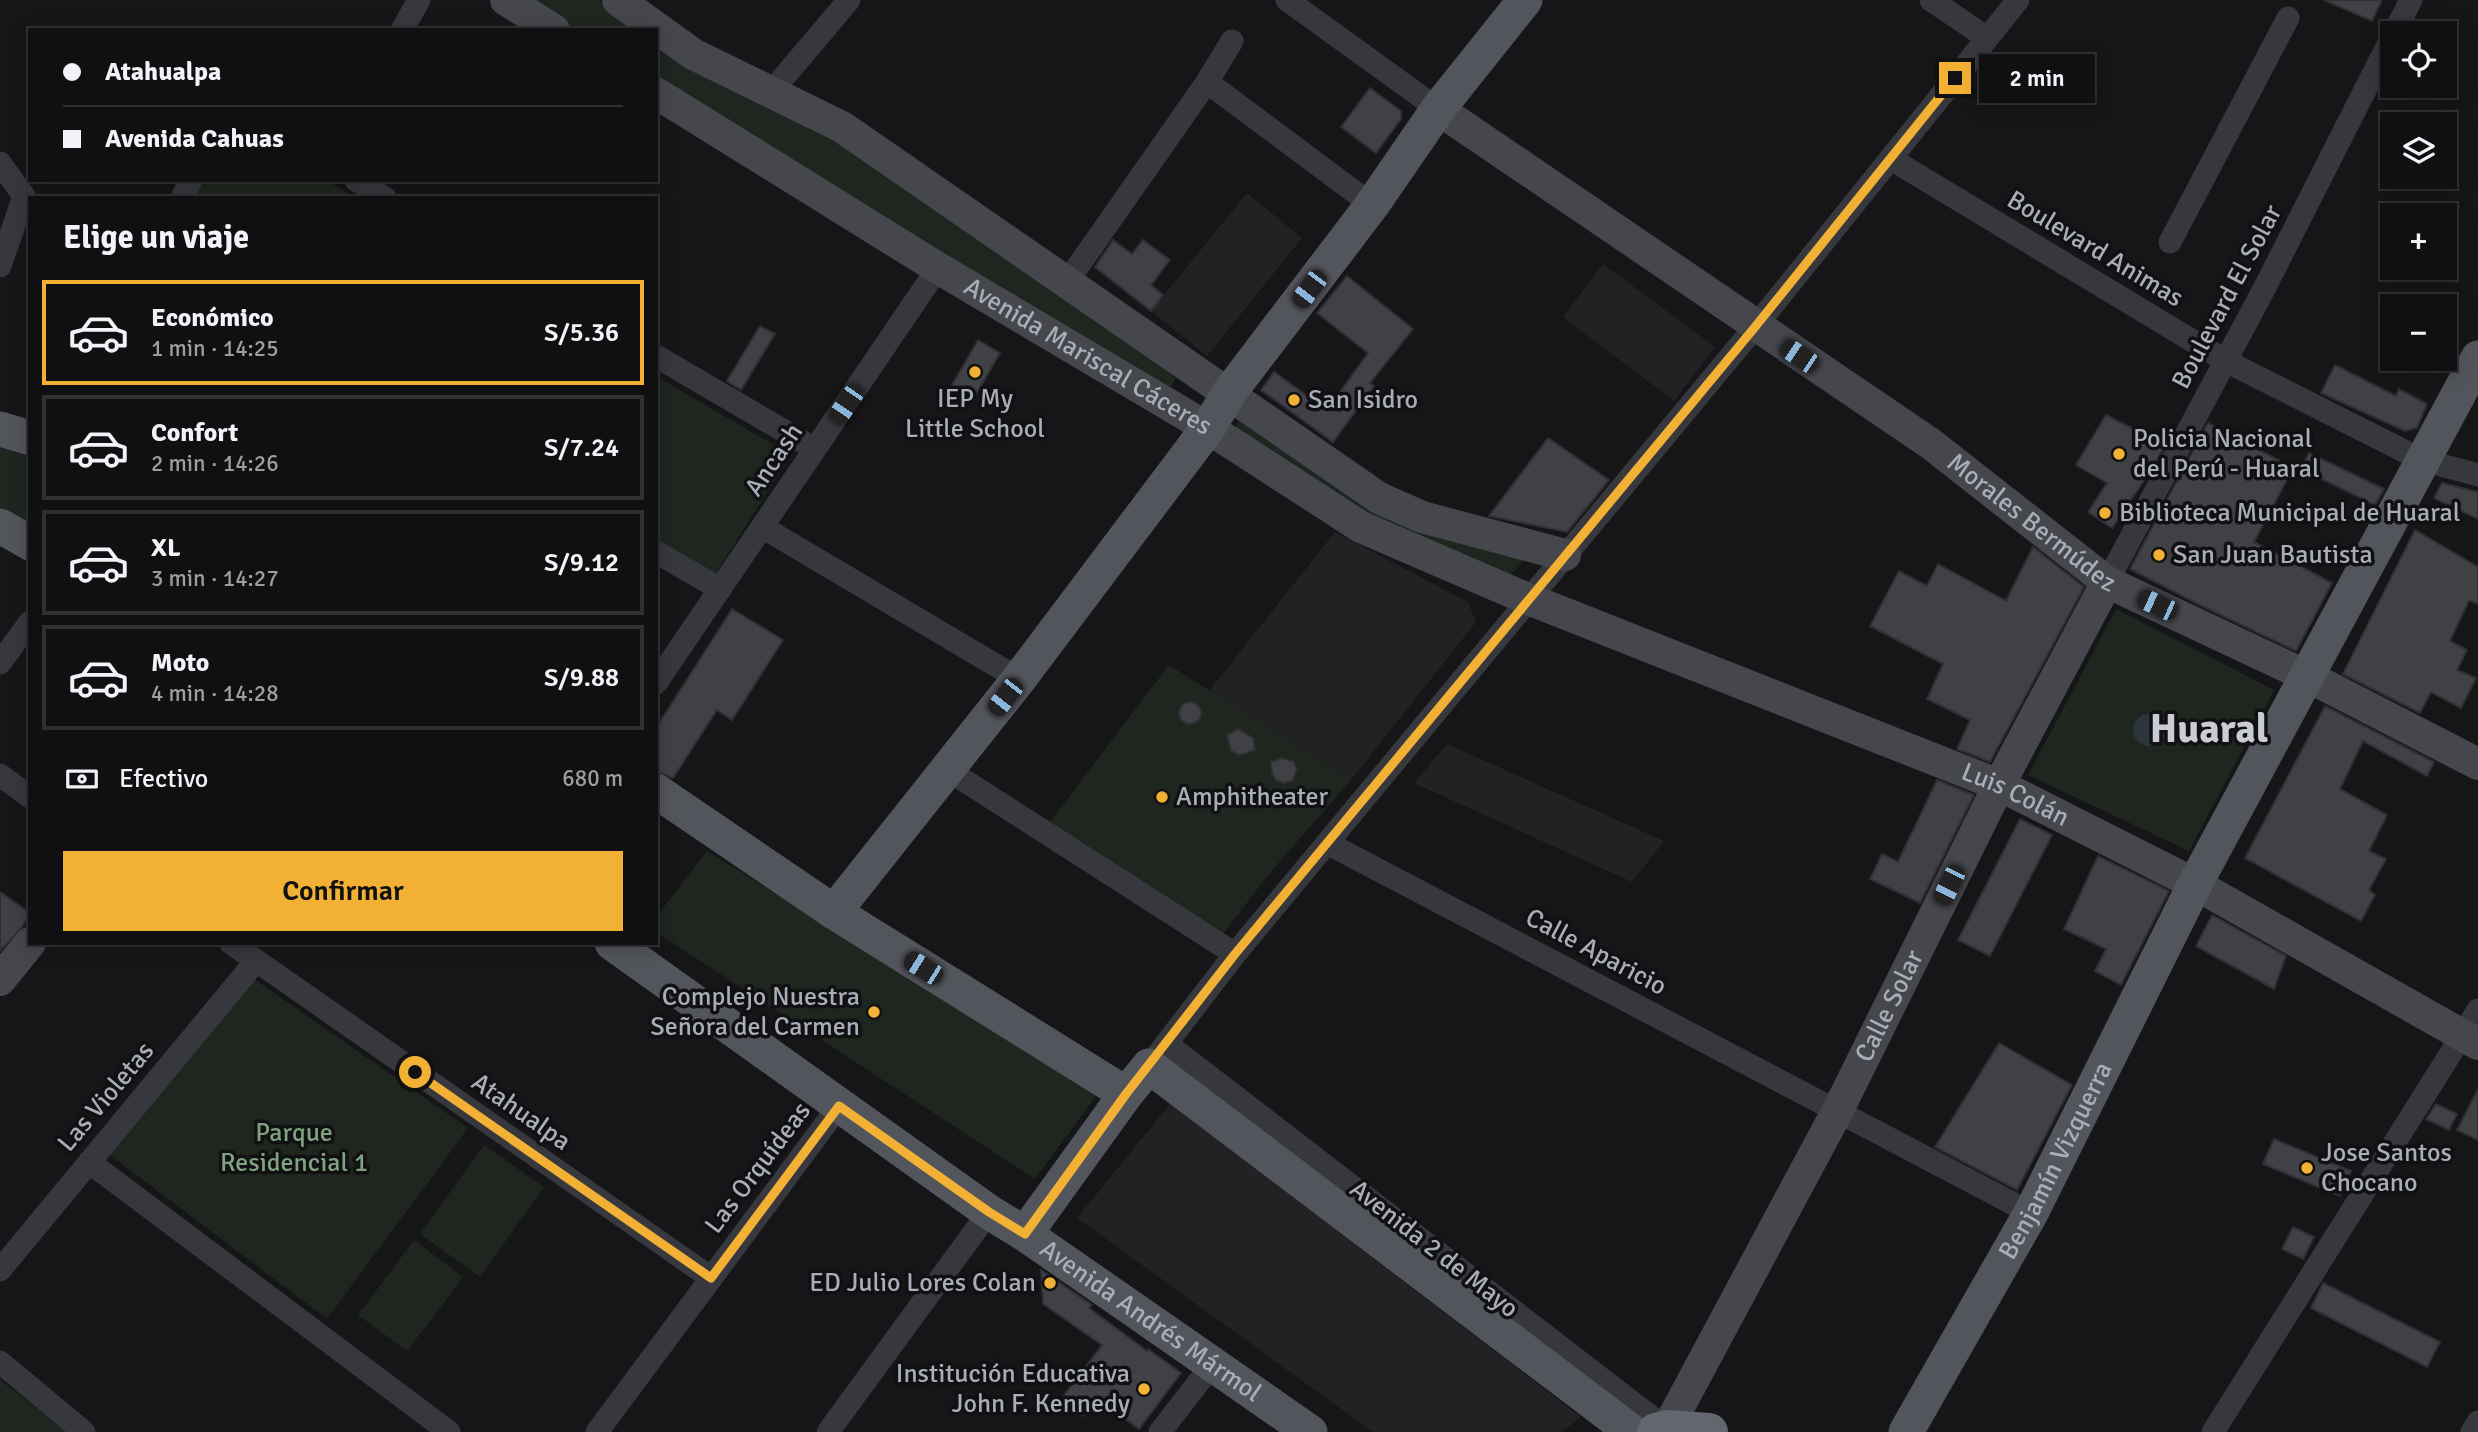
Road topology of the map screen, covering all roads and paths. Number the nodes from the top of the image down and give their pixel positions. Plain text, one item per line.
1 (419, 0) edge
2 (506, 0) edge
3 (618, 0) edge
4 (849, 0) edge
5 (1287, 0) edge
6 (1525, 0) edge
7 (1931, 0) edge
8 (2018, 0) edge
9 (2411, 0) edge
10 (2288, 18) dead end
11 (2400, 21) edge
12 (403, 28) edge
13 (551, 28) edge
14 (657, 28) edge
15 (658, 29) edge
16 (1987, 38) junction
17 (1232, 41) dead end
18 (2380, 60) edge
19 (1207, 82) junction
20 (772, 91) junction
21 (658, 94) edge
22 (1438, 109) junction
23 (1891, 159) junction
24 (0, 163) edge
25 (359, 182) edge
26 (30, 196) edge
27 (383, 196) edge
28 (28, 204) edge
29 (1372, 205) junction
30 (2170, 242) dead end
31 (0, 266) edge
32 (938, 268) junction
33 (1067, 282) junction
34 (1755, 327) junction
35 (658, 357) edge
36 (2478, 358) edge
37 (2226, 361) junction
38 (1229, 393) junction
39 (1208, 428) junction
40 (0, 429) edge
41 (28, 437) edge
42 (815, 449) junction
43 (2422, 460) junction
44 (2478, 475) edge
45 (0, 526) edge
46 (762, 527) junction
47 (28, 542) edge
48 (658, 553) edge
49 (1565, 555) junction
50 (2107, 582) junction
51 (720, 589) junction
52 (1528, 599) junction
53 (28, 625) edge
54 (0, 663) edge
55 (2307, 676) junction
56 (1019, 679) junction
57 (658, 680) edge
58 (2478, 764) edge
59 (948, 770) junction
60 (0, 775) edge
61 (1999, 785) junction
62 (658, 792) edge
63 (28, 796) edge
64 (1327, 843) junction
65 (2195, 884) junction
66 (834, 912) junction
67 (28, 945) edge
68 (234, 945) edge
69 (615, 945) edge
70 (1235, 954) junction
71 (256, 961) junction
72 (0, 980) edge
73 (2473, 1030) edge
74 (1158, 1055) junction
75 (1126, 1094) junction
76 (839, 1106) junction
77 (1838, 1110) junction
78 (89, 1162) junction
79 (989, 1212) junction
80 (2031, 1213) junction
81 (1025, 1234) junction
82 (0, 1269) edge
83 (711, 1278) junction
84 (0, 1362) edge
85 (1212, 1365) junction
86 (2478, 1422) edge
87 (1656, 1431) edge
88 (83, 1432) edge
89 (449, 1432) edge
90 (597, 1432) edge
91 (828, 1432) edge
92 (1160, 1432) edge
93 (1310, 1432) edge
94 (1709, 1432) edge
95 (1906, 1432) edge
96 (2213, 1432) edge
97 (2472, 1432) edge

1 - 12 street
2 - 13 street
3 - 14 street
4 - 20 street
5 - 22 street
6 - 22 main road
7 - 16 street
8 - 16 street
9 - 11 street, Boulevard El Solar
10 - 30 street
15 - 20 street
16 - 23 street
17 - 19 street
18 - 37 street, Boulevard El Solar
19 - 29 street
19 - 33 street
20 - 33 street
21 - 32 street, Avenida Mariscal Cáceres
22 - 29 main road
22 - 34 street, Morales Bermúdez
23 - 34 street
23 - 37 street, Boulevard Animas
24 - 26 street
25 - 27 street
28 - 31 street
29 - 38 main road
32 - 39 street, Avenida Mariscal Cáceres
32 - 42 street, Ancash
33 - 38 street
34 - 49 street
34 - 50 street, Morales Bermúdez
35 - 42 street
36 - 43 main road, Benjamín Vizquerra
37 - 43 street, Boulevard Animas
37 - 50 street, Boulevard El Solar
38 - 39 main road
38 - 49 street
39 - 52 street, Avenida Mariscal Cáceres
39 - 56 main road
40 - 41 main road
42 - 46 street, Ancash
43 - 44 street, Boulevard Animas
43 - 55 main road, Benjamín Vizquerra
45 - 47 main road
46 - 51 street, Ancash
46 - 56 street
48 - 51 street
49 - 52 street
50 - 55 street, Morales Bermúdez
50 - 61 street, Calle Solar
51 - 57 street, Ancash
52 - 61 street, Luis Colán
52 - 64 street
53 - 54 street
55 - 58 street, Morales Bermúdez
55 - 65 main road, Benjamín Vizquerra
56 - 59 main road
59 - 66 main road
59 - 70 street
60 - 63 street
61 - 65 street, Luis Colán
61 - 77 street, Calle Solar
62 - 66 main road
64 - 70 street
64 - 77 street, Calle Aparicio
65 - 73 street, Luis Colán
65 - 80 main road, Benjamín Vizquerra
66 - 75 main road
67 - 72 street
68 - 71 street, Atahualpa
69 - 76 main road, Avenida Andrés Mármol
70 - 74 street
71 - 78 street, Las Violetas
71 - 83 street, Atahualpa
73 - 96 street
74 - 75 main road
74 - 87 main road, Avenida 2 de Mayo
75 - 81 main road
76 - 79 main road, Avenida Andrés Mármol
76 - 83 street, Las Orquídeas
77 - 80 street, Calle Aparicio
77 - 87 street, Calle Solar
78 - 82 street, Las Violetas
78 - 89 street
79 - 81 main road, Avenida Andrés Mármol
79 - 91 street
80 - 95 main road, Benjamín Vizquerra
81 - 85 main road, Avenida Andrés Mármol
83 - 90 street, Las Orquídeas
84 - 88 street
85 - 92 street
85 - 93 main road, Avenida Andrés Mármol
86 - 97 street
87 - 94 highway

